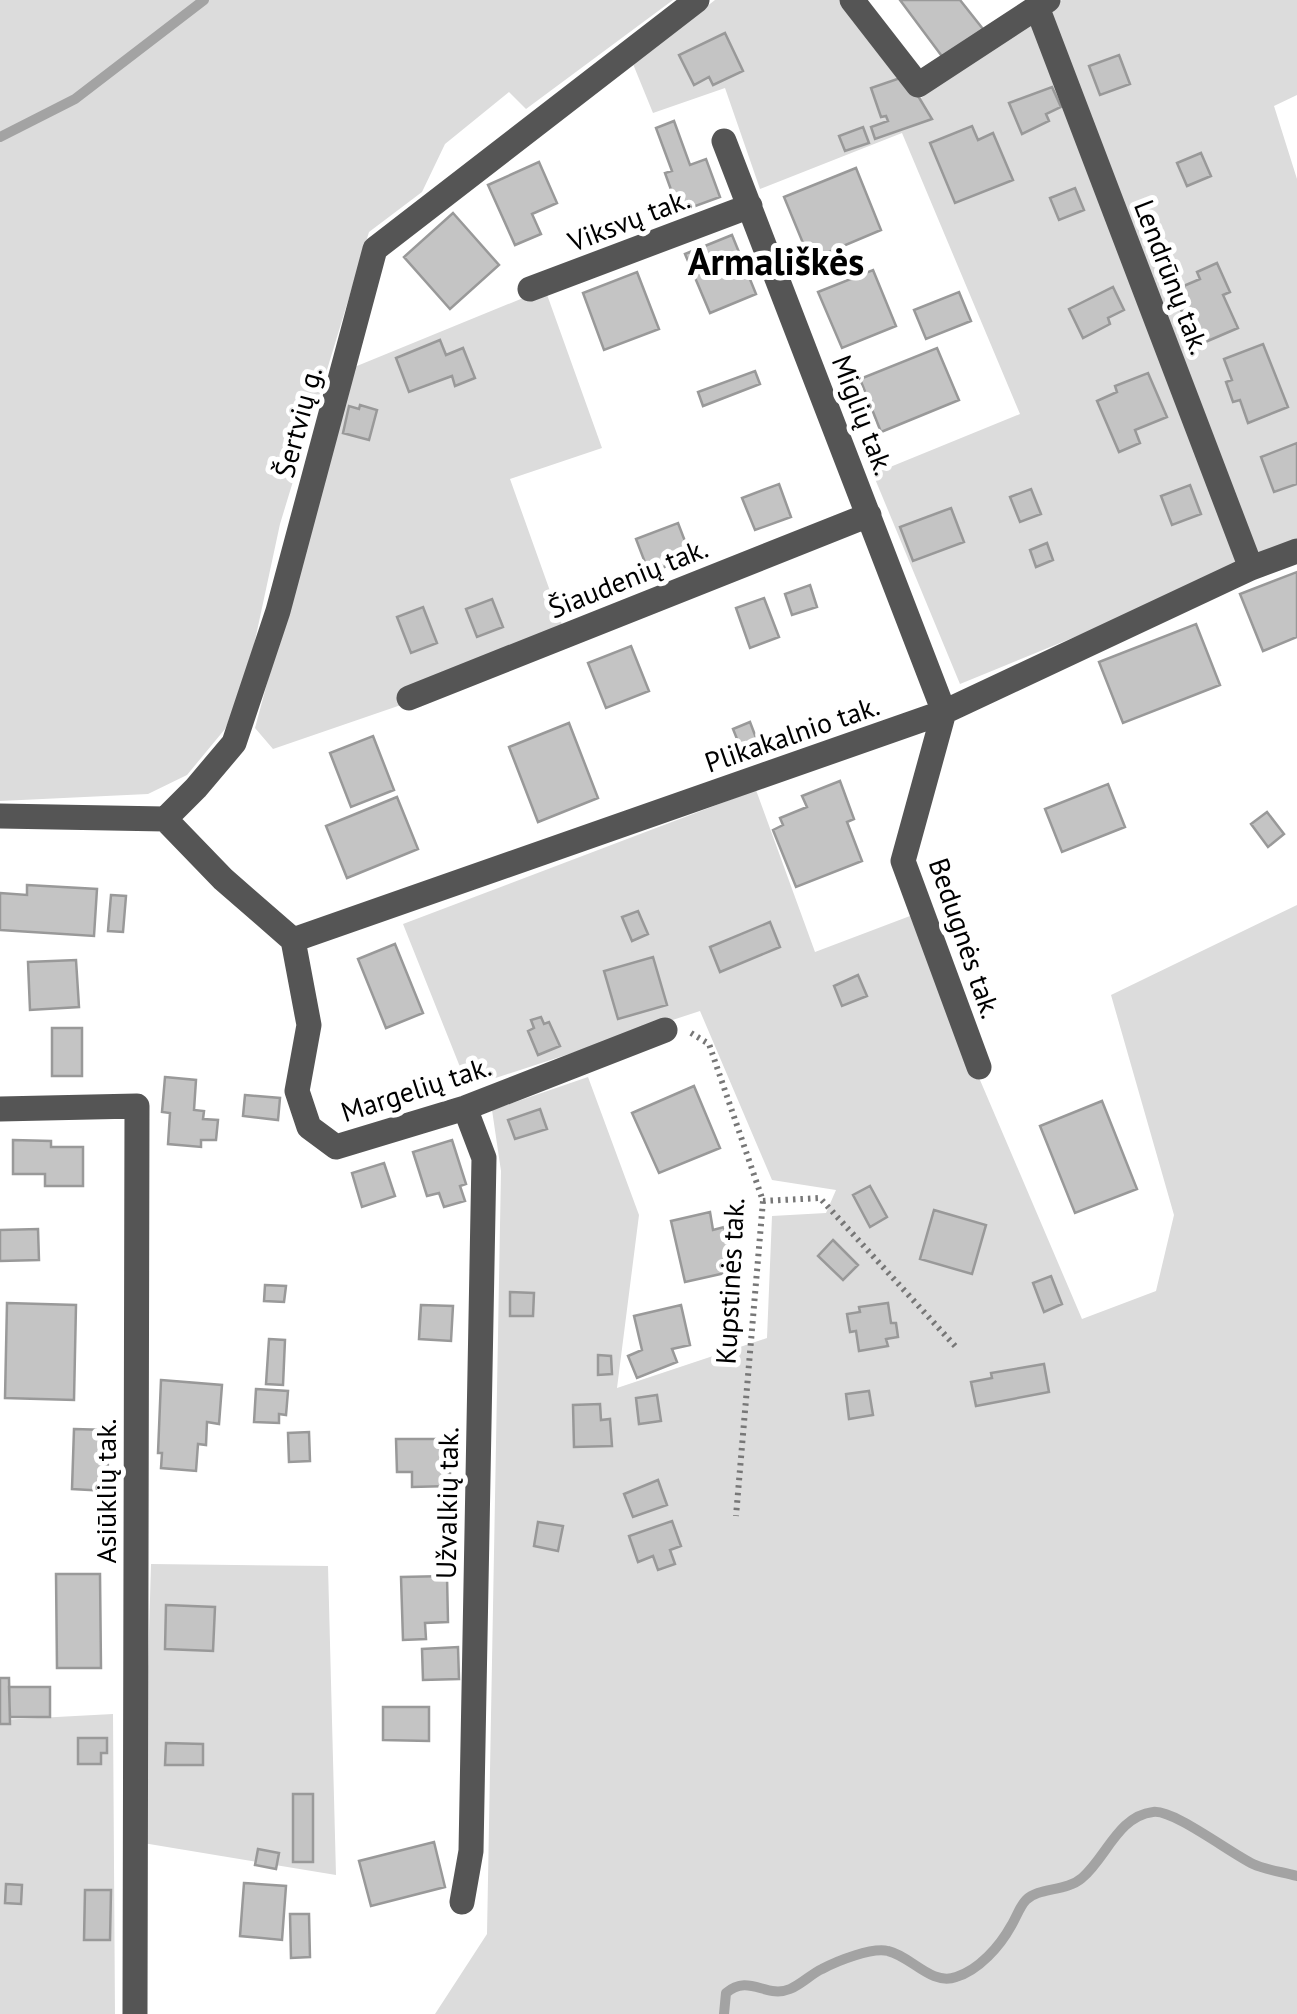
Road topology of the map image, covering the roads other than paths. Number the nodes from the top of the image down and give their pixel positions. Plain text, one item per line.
1 (697, 0) edge
2 (852, 0) edge
3 (1042, 4) edge
4 (724, 141) dead end
5 (750, 206) junction
6 (530, 289) dead end
7 (869, 515) junction
8 (1297, 550) edge
9 (1250, 568) junction
10 (408, 698) dead end
11 (944, 712) junction
12 (0, 816) edge
13 (164, 818) junction
14 (293, 940) junction
15 (665, 1030) road end
16 (979, 1067) dead end
17 (466, 1108) junction
18 (0, 1109) edge
19 (462, 1902) dead end
20 (135, 2014) edge

1 - 13 street, Šertvių g.
2 - 3 street
3 - 9 street, Lendrūnų tak.
4 - 5 street, Miglių tak.
5 - 6 street, Viksvų tak.
5 - 7 street, Miglių tak.
7 - 10 street, Šiaudenių tak.
7 - 11 street, Miglių tak.
8 - 9 street, Plikakalnio tak.
9 - 11 street, Plikakalnio tak.
11 - 14 street, Plikakalnio tak.
11 - 16 street, Bedugnės tak.
12 - 13 street
13 - 14 street
14 - 17 street, Margelių tak.
15 - 17 street, Margelių tak.
17 - 19 street, Užvalkių tak.
18 - 20 street, Asiūklių tak.

